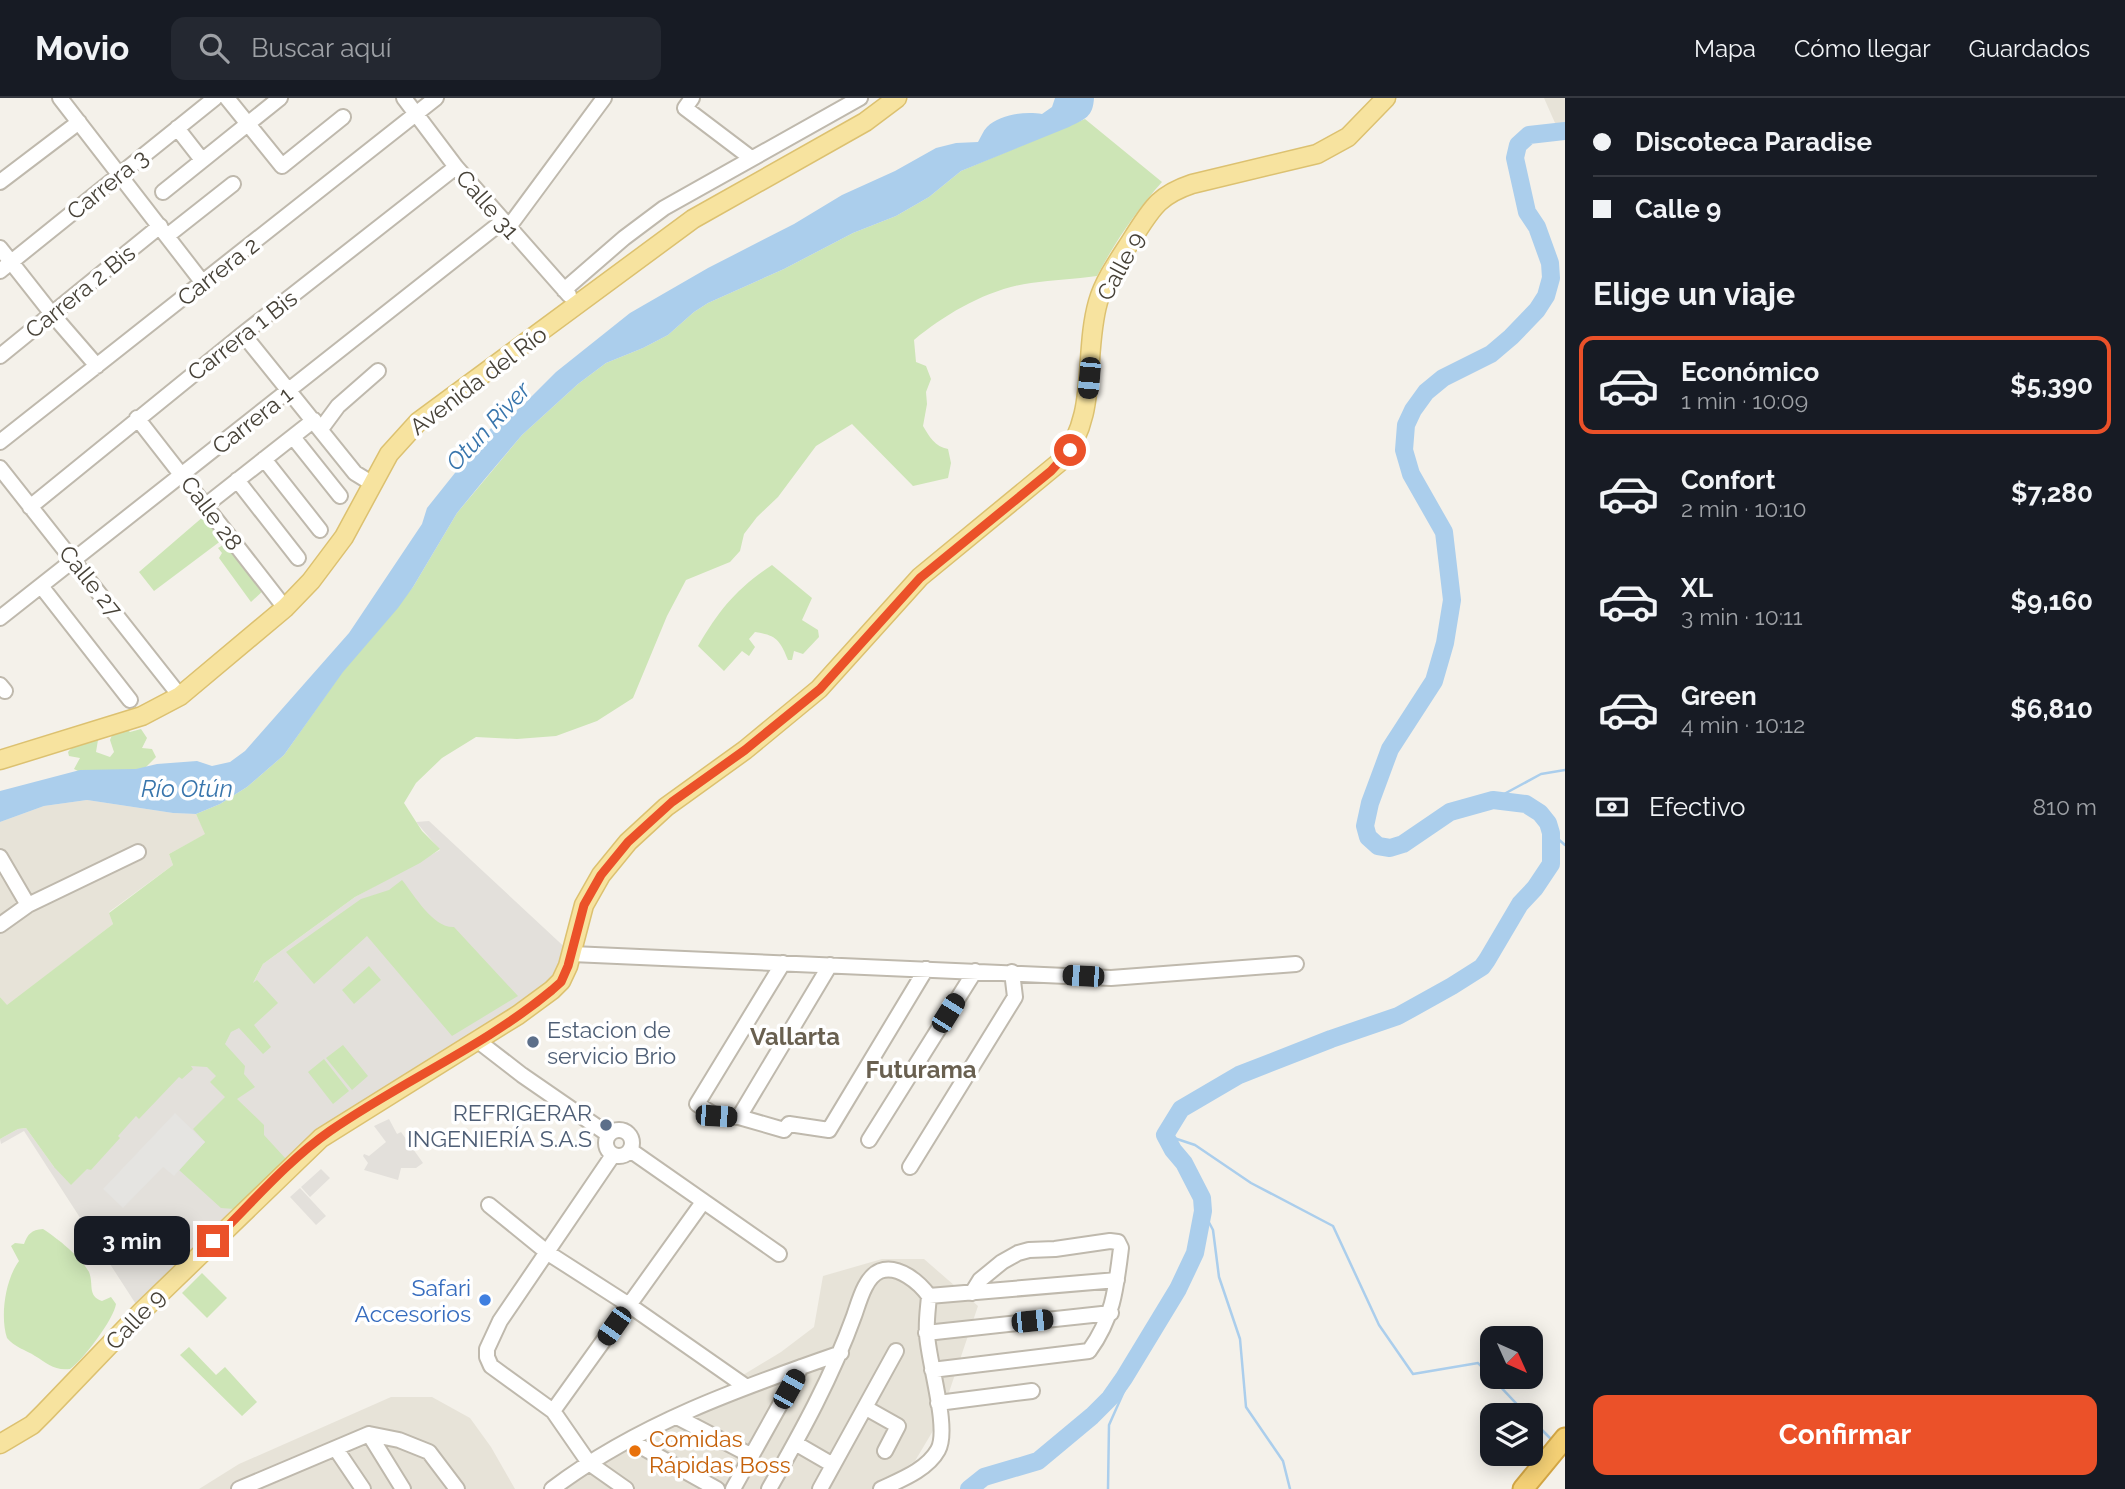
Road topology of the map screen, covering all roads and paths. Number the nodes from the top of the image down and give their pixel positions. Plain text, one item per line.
1 (60, 98) edge
2 (215, 98) edge
3 (227, 98) edge
4 (280, 98) edge
5 (404, 98) edge
6 (436, 98) edge
7 (604, 98) edge
8 (860, 98) edge
9 (897, 98) edge
10 (1386, 98) edge
11 (689, 103) edge
12 (416, 114) junction
13 (343, 117) dead end
14 (79, 122) junction
15 (248, 124) junction
16 (177, 128) junction
17 (751, 158) junction
18 (202, 160) junction
19 (457, 167) junction
20 (119, 174) junction
21 (0, 182) edge
22 (233, 184) dead end
23 (163, 192) dead end
24 (506, 225) junction
25 (163, 231) junction
26 (0, 247) edge
27 (6, 266) edge
28 (203, 283) junction
29 (564, 290) junction
30 (578, 304) junction
31 (52, 314) junction
32 (243, 334) junction
33 (0, 356) edge
34 (97, 366) junction
35 (378, 371) dead end
36 (289, 391) junction
37 (137, 418) junction
38 (317, 425) junction
39 (293, 437) junction
40 (0, 442) edge
41 (264, 459) junction
42 (0, 468) edge
43 (182, 474) junction
44 (237, 480) junction
45 (373, 484) junction
46 (340, 496) dead end
47 (206, 505) junction
48 (30, 507) junction
49 (320, 530) dead end
50 (299, 558) dead end
51 (74, 560) junction
52 (41, 586) junction
53 (285, 608) junction
54 (0, 618) edge
55 (180, 696) junction
56 (130, 701) dead end
57 (0, 760) edge
58 (138, 852) dead end
59 (0, 857) edge
60 (28, 905) junction
61 (0, 925) edge
62 (572, 954) junction
63 (783, 963) junction
64 (1296, 964) dead end
65 (830, 965) junction
66 (926, 969) junction
67 (975, 971) junction
68 (1012, 972) junction
69 (478, 1041) junction
70 (739, 1118) junction
71 (609, 1135) junction
72 (869, 1140) dead end
73 (630, 1150) junction
74 (613, 1155) junction
75 (910, 1167) dead end
76 (704, 1202) junction
77 (489, 1205) dead end
78 (548, 1253) junction
79 (779, 1254) dead end
80 (1117, 1280) junction
81 (972, 1293) junction
82 (929, 1296) junction
83 (629, 1305) junction
84 (1111, 1313) junction
85 (926, 1333) junction
86 (896, 1351) dead end
87 (841, 1353) junction
88 (801, 1367) junction
89 (932, 1370) junction
90 (745, 1386) junction
91 (1032, 1391) dead end
92 (938, 1403) junction
93 (866, 1408) junction
94 (553, 1411) junction
95 (677, 1416) junction
96 (369, 1434) junction
97 (629, 1440) junction
98 (795, 1443) junction
99 (0, 1444) edge
100 (1559, 1445) edge
101 (336, 1449) junction
102 (884, 1451) dead end
103 (752, 1456) junction
104 (589, 1462) junction
105 (834, 1465) junction
106 (908, 1482) edge
107 (243, 1488) edge
108 (359, 1488) edge
109 (403, 1489) edge
110 (457, 1489) edge
111 (552, 1489) edge
112 (626, 1489) edge
113 (716, 1489) edge
114 (733, 1489) edge
115 (769, 1489) edge
116 (820, 1489) edge
117 (881, 1489) edge
118 (1523, 1489) edge

1 - 14 street
2 - 16 street, Carrera 3
3 - 15 street
4 - 15 street
5 - 12 street, Calle 31
6 - 12 street, Carrera 2
7 - 24 street, Carrera 1
8 - 17 street
9 - 30 main road, Avenida del Río
10 - 62 main road, Calle 9
11 - 17 street
12 - 19 street, Calle 31
12 - 28 street, Carrera 2
13 - 15 street
14 - 20 street
14 - 21 street
15 - 18 street
16 - 18 street
16 - 20 street, Carrera 3
17 - 29 street
18 - 23 street
19 - 24 street, Calle 31
19 - 32 street, Carrera 1 Bis
20 - 25 street
20 - 27 street, Carrera 3
22 - 25 street, Carrera 2 Bis
24 - 29 street, Calle 31
24 - 36 street, Carrera 1
25 - 28 street
25 - 31 street, Carrera 2 Bis
26 - 27 street
27 - 31 street
28 - 34 street, Carrera 2
29 - 30 street, Calle 31
30 - 45 main road, Avenida del Río
31 - 33 street, Carrera 2 Bis
31 - 34 street
32 - 36 street
32 - 37 street, Carrera 1 Bis
34 - 40 street, Carrera 2
35 - 38 street
36 - 38 street
36 - 43 street, Carrera 1
37 - 43 street, Calle 28
37 - 48 street, Carrera 1 Bis
38 - 39 street
38 - 45 street
39 - 41 street
39 - 46 street
41 - 44 street
41 - 49 street
42 - 48 street, Calle 27
43 - 47 street, Calle 28
43 - 51 street, Carrera 1
44 - 47 street
44 - 50 street
45 - 53 main road, Avenida del Río
47 - 53 street, Calle 28
48 - 51 street, Calle 27
51 - 52 street, Carrera 1
51 - 55 street, Calle 27
52 - 54 street, Carrera 1
52 - 56 street
53 - 55 main road, Avenida del Río
55 - 57 main road, Avenida del Río
58 - 60 street
59 - 60 street
60 - 61 street
62 - 63 street
62 - 69 main road, Calle 9
63 - 65 street
63 - 70 street
64 - 68 street
65 - 66 street
65 - 70 street
66 - 67 street
66 - 70 street
67 - 68 street
67 - 72 street
68 - 75 street
69 - 71 street
69 - 99 main road, Calle 9
71 - 73 street
71 - 74 street
73 - 74 street
73 - 76 street
74 - 78 street
76 - 79 street
76 - 83 street
77 - 78 street
78 - 83 street
78 - 94 street
80 - 81 street
80 - 81 street
80 - 84 street
81 - 82 street
82 - 85 street
82 - 87 street
83 - 90 street
83 - 94 street
84 - 85 street
84 - 89 street
85 - 89 street
86 - 93 street
87 - 88 street
87 - 98 street
88 - 90 street
88 - 103 street
89 - 92 street
90 - 95 street
91 - 92 street
92 - 106 street
93 - 102 street
93 - 105 street
94 - 104 street
95 - 97 street
95 - 103 street
96 - 101 street
96 - 109 street
96 - 110 street
97 - 104 street
97 - 113 street
98 - 105 street
98 - 115 street
100 - 118 highway
101 - 107 street
101 - 108 street
103 - 114 street
104 - 111 street
104 - 112 street
105 - 116 street
106 - 117 street

